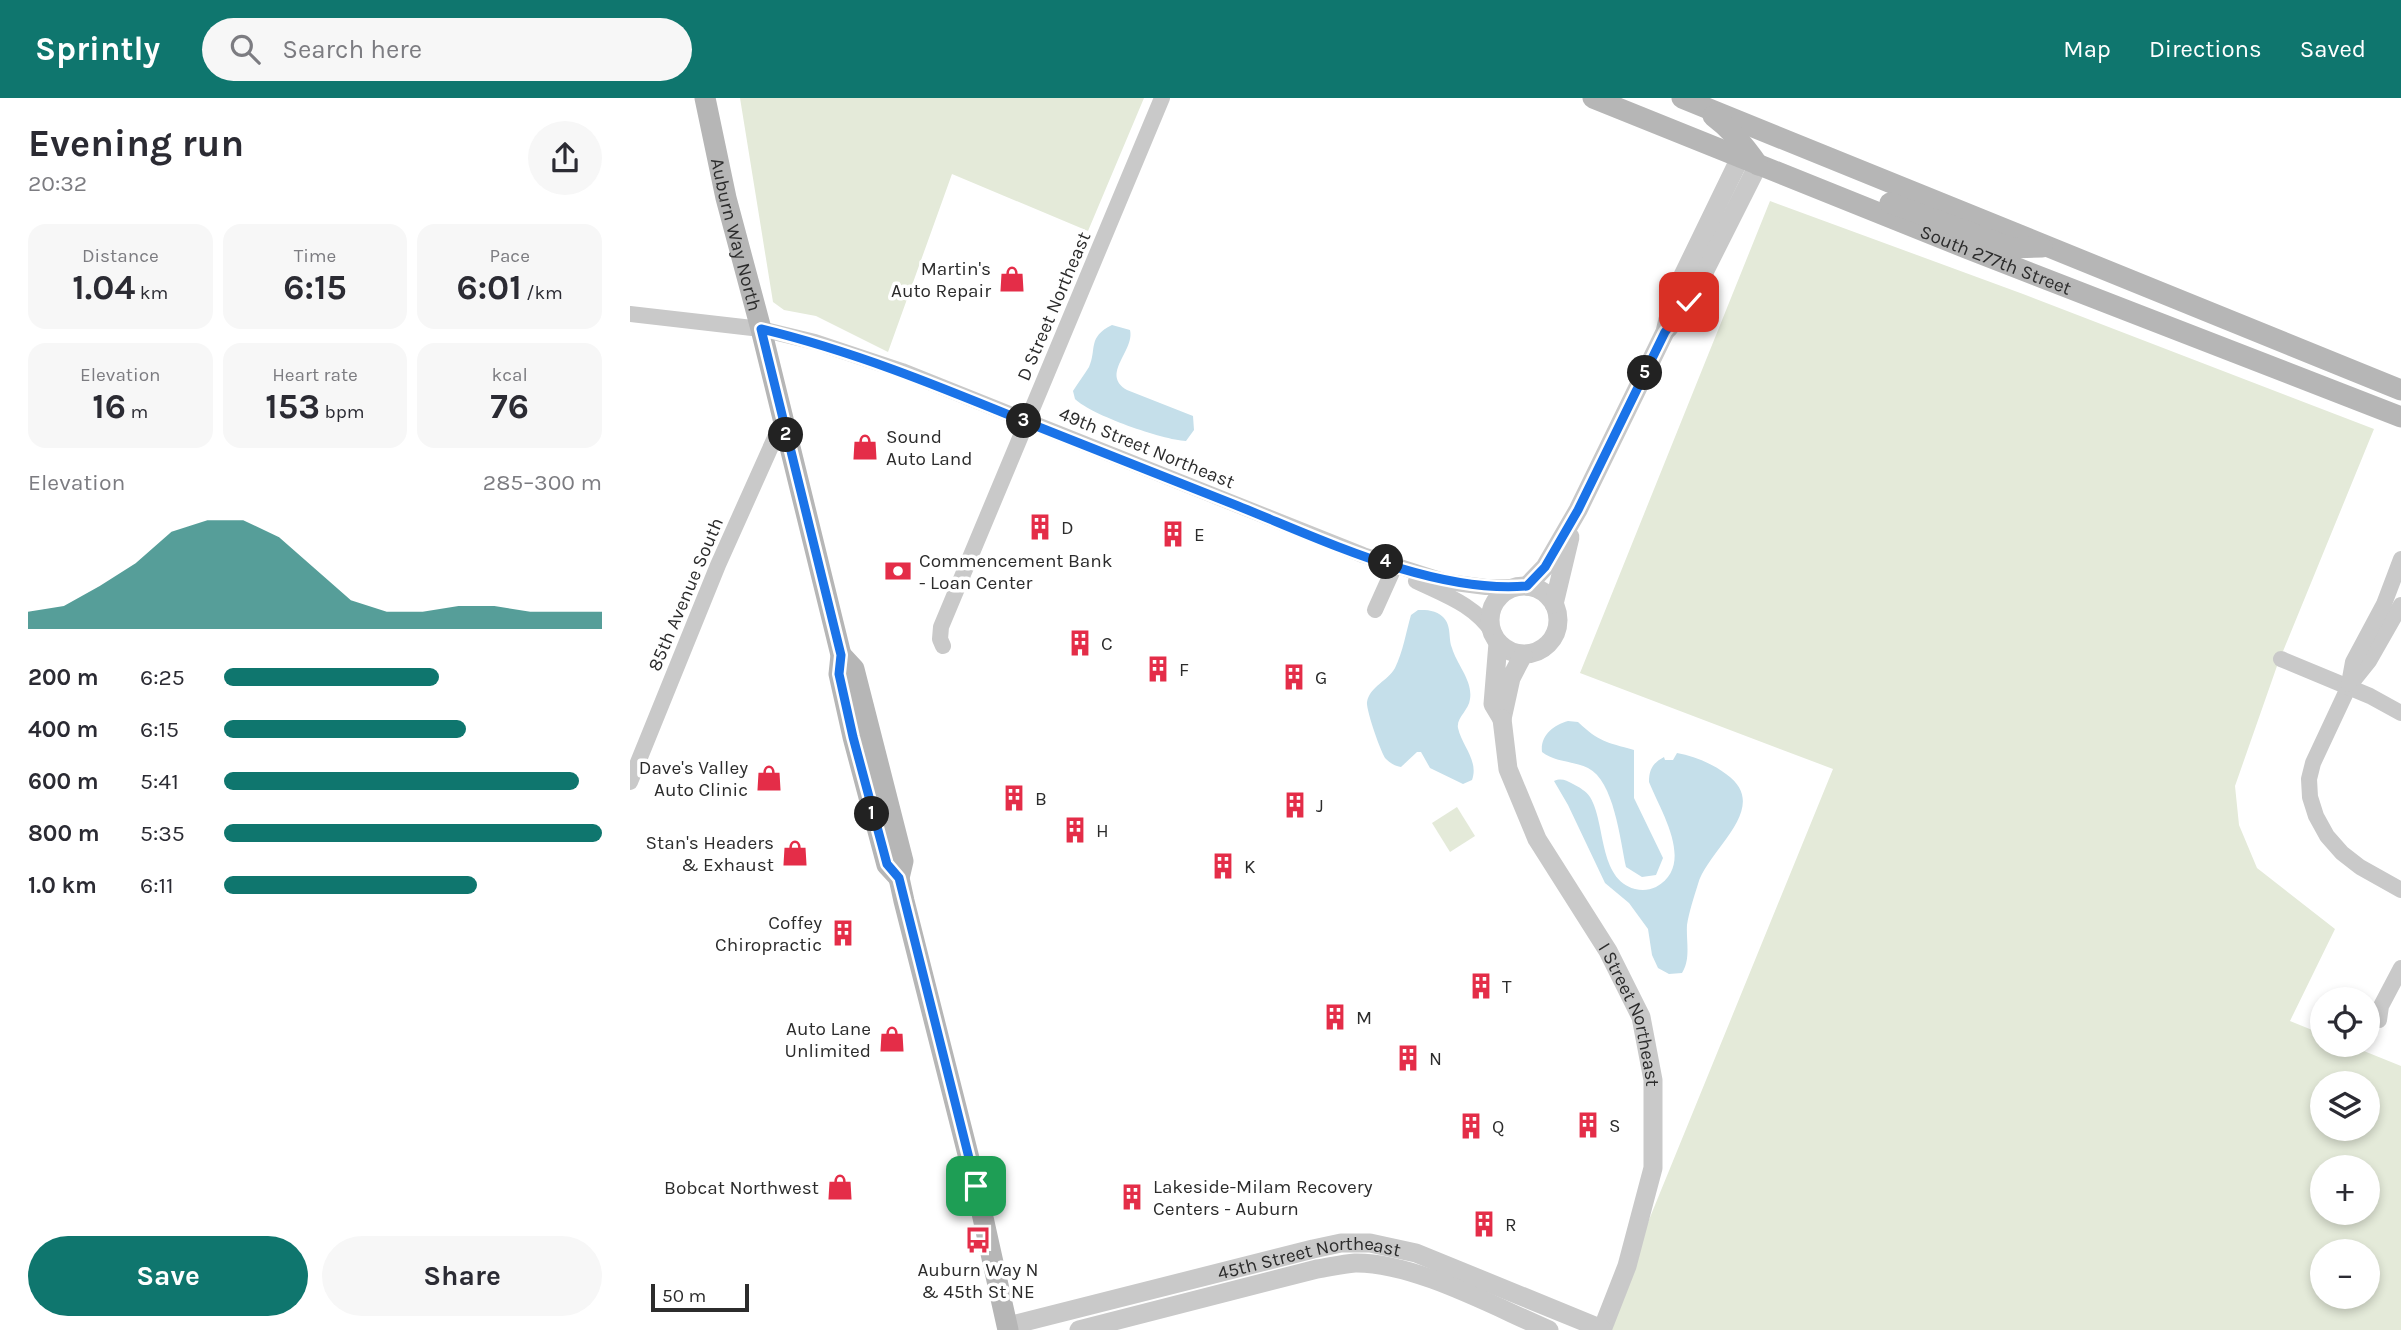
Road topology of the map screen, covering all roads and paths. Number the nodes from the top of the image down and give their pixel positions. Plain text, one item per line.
1 (705, 98) edge
2 (1162, 98) edge
3 (1593, 98) edge
4 (1685, 99) edge
5 (1750, 159) junction
6 (2049, 247) junction
7 (2075, 291) junction
8 (2174, 298) junction
9 (630, 314) edge
10 (761, 329) junction
11 (2283, 342) junction
12 (2401, 390) edge
13 (2401, 401) edge
14 (2401, 417) edge
15 (782, 422) junction
16 (1027, 422) junction
17 (1578, 510) junction
18 (1363, 555) junction
19 (2401, 559) edge
20 (1393, 570) junction
21 (1521, 587) junction
22 (1555, 604) junction
23 (2401, 606) edge
24 (1375, 610) dead end
25 (1496, 638) junction
26 (943, 646) dead end
27 (841, 655) junction
28 (1523, 655) junction
29 (2281, 659) dead end
30 (2349, 687) junction
31 (2401, 713) edge
32 (1502, 719) junction
33 (630, 782) edge
34 (899, 875) junction
35 (2401, 890) edge
36 (2401, 968) edge
37 (2380, 1013) edge
38 (1008, 1328) edge
39 (1079, 1330) edge
40 (1549, 1330) edge
41 (1602, 1330) edge

1 - 10 main road, Auburn Way North
2 - 16 street, D Street Northeast
3 - 5 main road, South 277th Street
4 - 5 main road
4 - 6 main road, South 277th Street
5 - 6 main road
5 - 7 main road, South 277th Street
5 - 17 street
6 - 8 main road, South 277th Street
7 - 8 main road
7 - 14 main road, South 277th Street
8 - 11 main road, South 277th Street
9 - 10 street, 49th Street Northeast
10 - 15 main road, Auburn Way North
10 - 16 street, 49th Street Northeast
11 - 12 main road, South 277th Street
11 - 13 main road
15 - 27 main road, Auburn Way North
15 - 33 street, 85th Avenue South
16 - 18 street, 49th Street Northeast
16 - 26 street, D Street Northeast
17 - 21 street
17 - 22 street
18 - 20 street, 49th Street Northeast
18 - 21 street, 49th Street Northeast
19 - 30 street
20 - 24 street
20 - 25 street, 49th Street Northeast
21 - 22 street
21 - 25 street
22 - 28 street
23 - 30 street
25 - 28 street
25 - 32 street, I Street Northeast
27 - 34 main road, Auburn Way North
27 - 34 main road, Auburn Way North
28 - 32 street, I Street Northeast
29 - 30 street
30 - 31 street
30 - 35 street
32 - 41 street, I Street Northeast
34 - 38 main road, Auburn Way North
36 - 37 street
38 - 41 street, 45th Street Northeast
39 - 40 street, 45th Street Northeast

